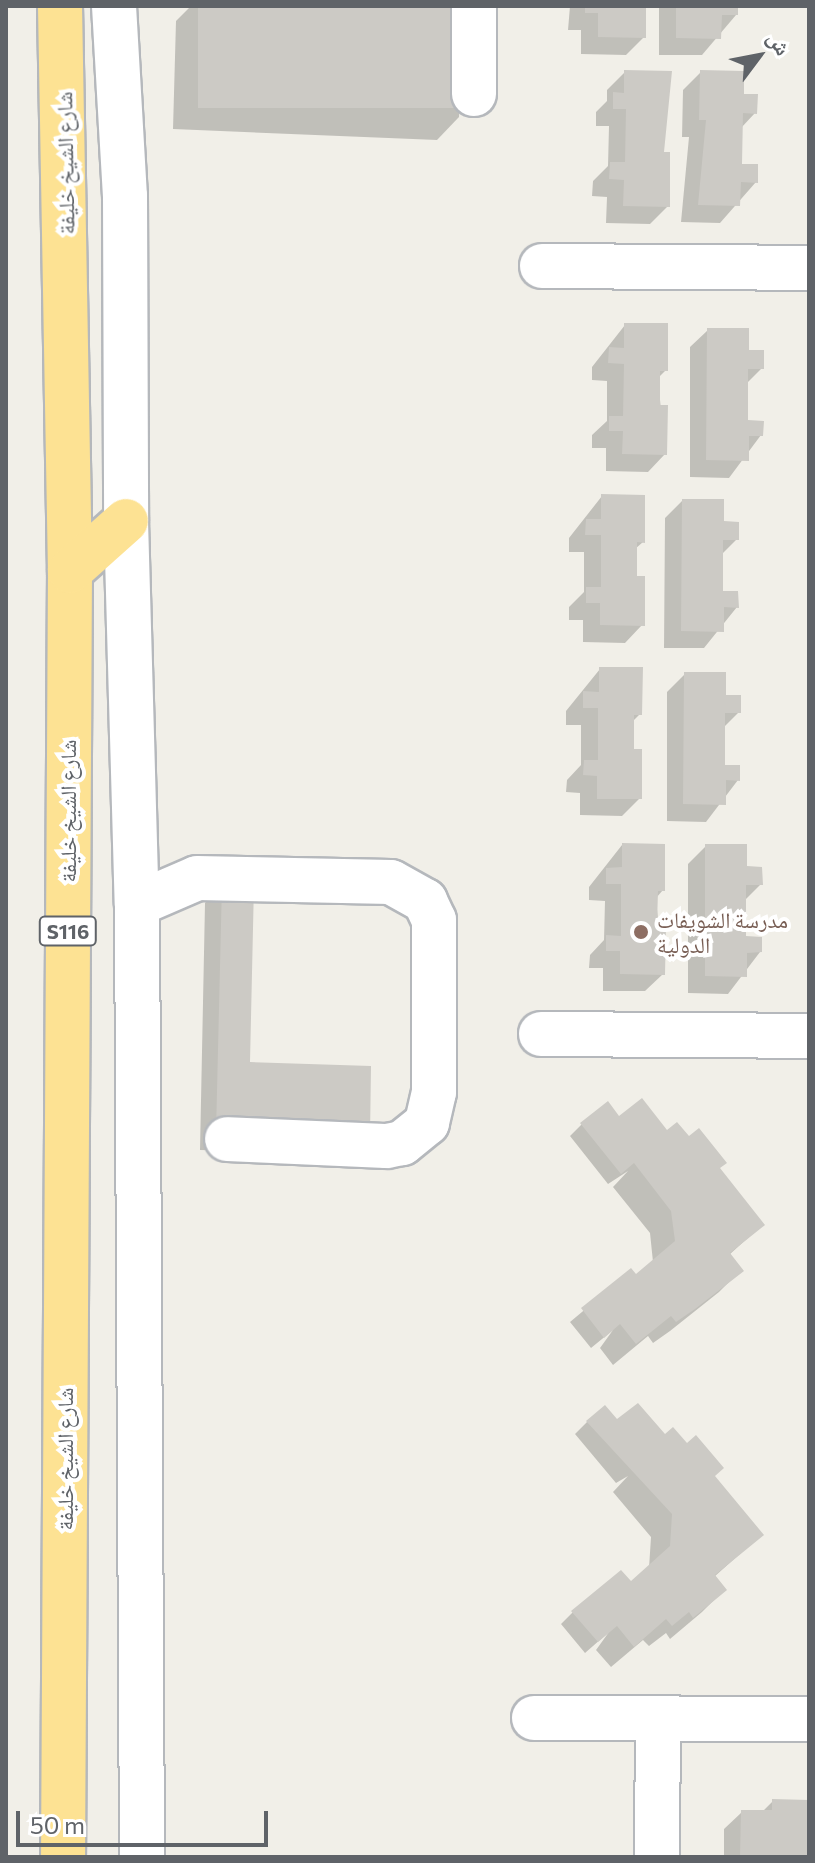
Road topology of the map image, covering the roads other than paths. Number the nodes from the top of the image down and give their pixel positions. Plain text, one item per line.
1 (60, 6) edge
2 (114, 6) edge
3 (474, 6) edge
4 (474, 94) dead end
5 (542, 266) dead end
6 (809, 268) edge
7 (126, 521) junction
8 (70, 571) junction
9 (137, 904) junction
10 (541, 1034) dead end
11 (809, 1036) edge
12 (227, 1139) dead end
13 (534, 1718) dead end
14 (658, 1718) junction
15 (809, 1719) edge
16 (63, 1857) edge
17 (142, 1857) edge
18 (657, 1857) edge

1 - 8 highway, شارع الشيخ خليفة / S116
2 - 7 street
3 - 4 street
5 - 6 street
7 - 8 highway
7 - 9 street
8 - 16 highway, شارع الشيخ خليفة / S116
9 - 12 street
9 - 17 street
10 - 11 street
13 - 14 street
14 - 15 street
14 - 18 street

